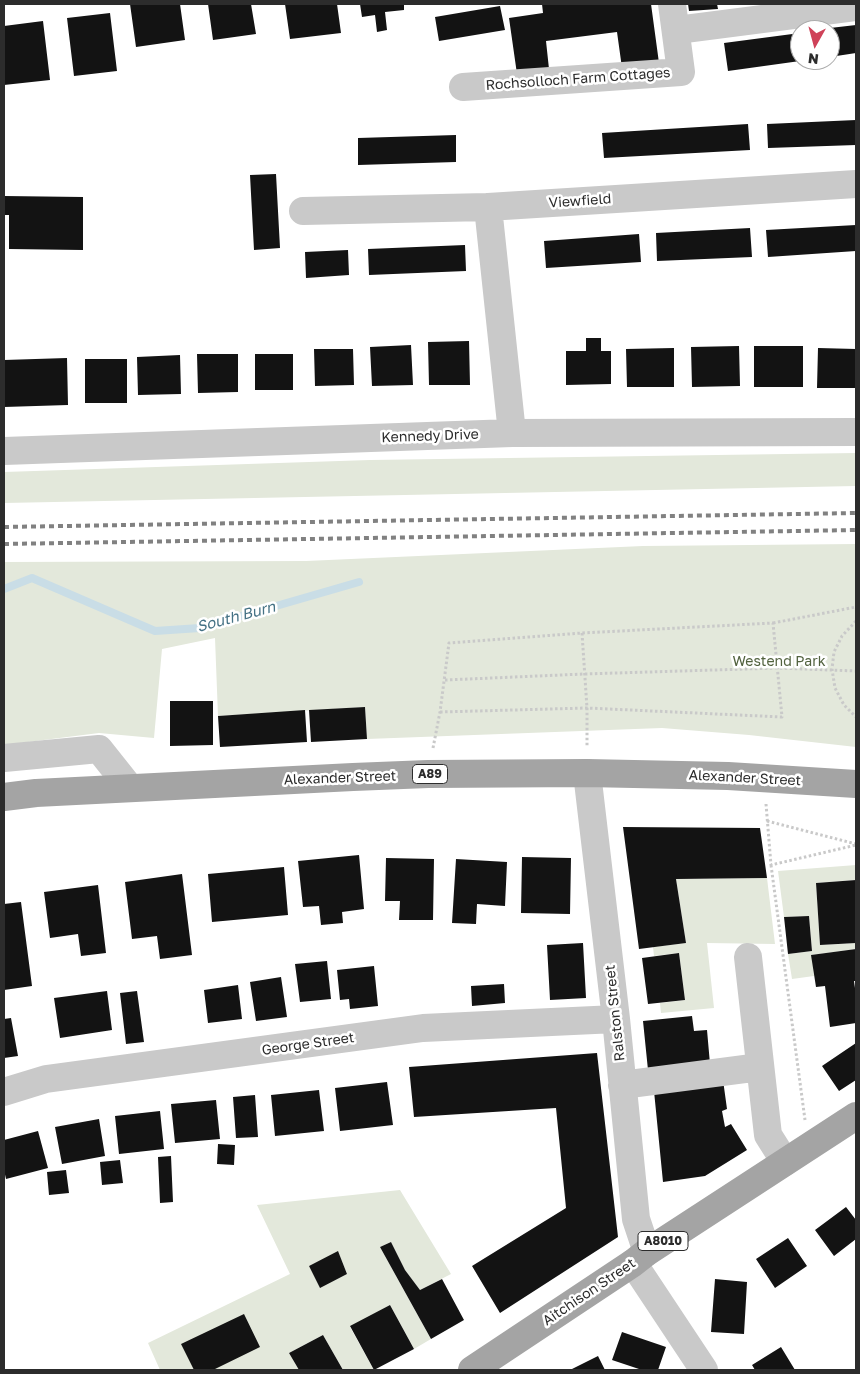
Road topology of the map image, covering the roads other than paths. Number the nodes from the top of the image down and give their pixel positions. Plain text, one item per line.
1 (672, 4) edge
2 (855, 7) dead end
3 (677, 30) junction
4 (463, 87) dead end
5 (856, 184) edge
6 (488, 207) junction
7 (303, 211) dead end
8 (856, 432) edge
9 (512, 433) junction
10 (4, 451) edge
11 (4, 758) edge
12 (587, 773) junction
13 (856, 784) edge
14 (130, 788) junction
15 (4, 797) edge
16 (748, 956) dead end
17 (616, 1019) junction
18 (760, 1067) junction
19 (622, 1085) junction
20 (4, 1092) edge
21 (856, 1116) edge
22 (785, 1162) junction
23 (640, 1257) junction
24 (472, 1370) edge
25 (704, 1370) edge

1 - 3 street, Rochsolloch Farm Cottages
2 - 3 street
3 - 4 street, Rochsolloch Farm Cottages
5 - 6 street, Viewfield
6 - 7 street, Viewfield
6 - 9 street
8 - 9 street, Kennedy Drive
9 - 10 street, Kennedy Drive
11 - 14 street
12 - 13 main road, Alexander Street / A89
12 - 14 main road, Alexander Street / A89
12 - 17 street, Ralston Street
14 - 15 main road, Alexander Street / A89
16 - 18 street
17 - 19 street, Ralston Street
17 - 20 street, George Street
18 - 19 street
18 - 22 street
19 - 23 street, Ralston Street
21 - 22 main road, Aitchison Street / A8010
22 - 23 main road, Aitchison Street / A8010
23 - 24 main road, Aitchison Street / A8010
23 - 25 street, Ralston Street

